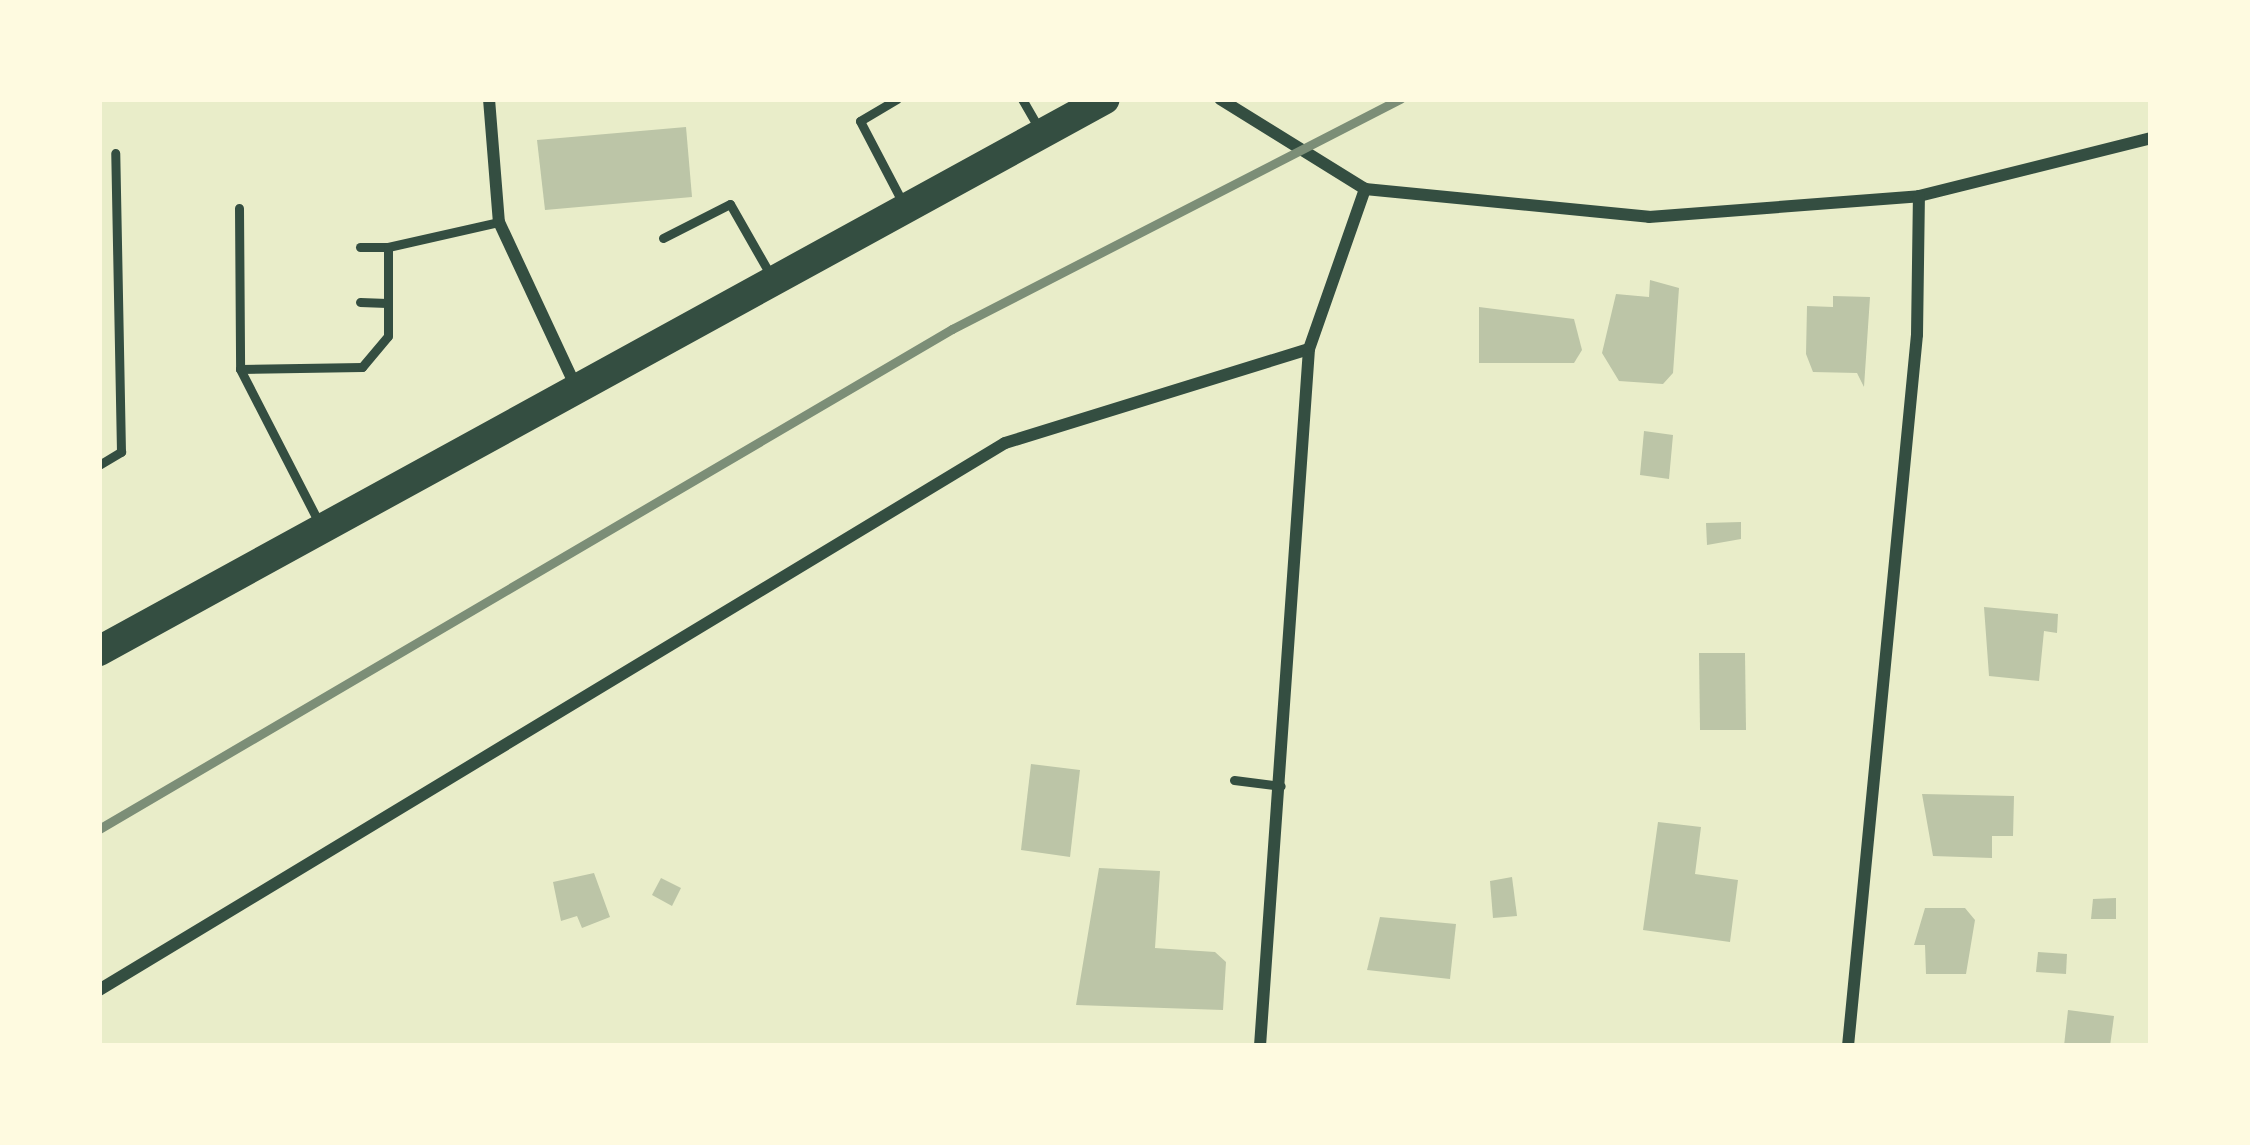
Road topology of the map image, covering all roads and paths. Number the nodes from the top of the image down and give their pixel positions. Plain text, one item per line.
1 (489, 99) edge
2 (897, 99) edge
3 (1022, 99) edge
4 (1106, 99) edge
5 (1220, 99) edge
6 (1041, 133) junction
7 (2151, 138) edge
8 (115, 153) dead end
9 (1365, 189) junction
10 (1919, 196) junction
11 (904, 206) junction
12 (239, 208) dead end
13 (499, 222) junction
14 (663, 238) dead end
15 (240, 247) junction
16 (252, 247) dead end
17 (360, 247) dead end
18 (388, 247) junction
19 (530, 260) dead end
20 (513, 264) junction
21 (772, 278) junction
22 (240, 301) junction
23 (255, 302) dead end
24 (360, 302) dead end
25 (387, 303) junction
26 (1309, 350) junction
27 (240, 369) junction
28 (574, 383) junction
29 (99, 465) edge
30 (319, 524) junction
31 (99, 650) edge
32 (1234, 780) dead end
33 (1281, 786) junction
34 (99, 990) edge
35 (1260, 1046) edge
36 (1848, 1046) edge

1 - 13 street
2 - 11 lane
3 - 6 lane
4 - 6 main road
5 - 9 street
6 - 11 main road
7 - 10 street
8 - 29 lane
9 - 10 street
9 - 26 street
10 - 36 street
11 - 21 main road
12 - 15 lane
13 - 18 lane
13 - 20 street
14 - 21 lane
15 - 16 lane
15 - 22 lane
17 - 18 lane
18 - 25 lane
19 - 20 lane
20 - 28 street
21 - 28 main road
22 - 23 lane
22 - 27 lane
24 - 25 lane
25 - 27 lane
26 - 33 street
26 - 34 street
27 - 30 lane
28 - 30 main road
30 - 31 main road
32 - 33 lane
33 - 35 street

